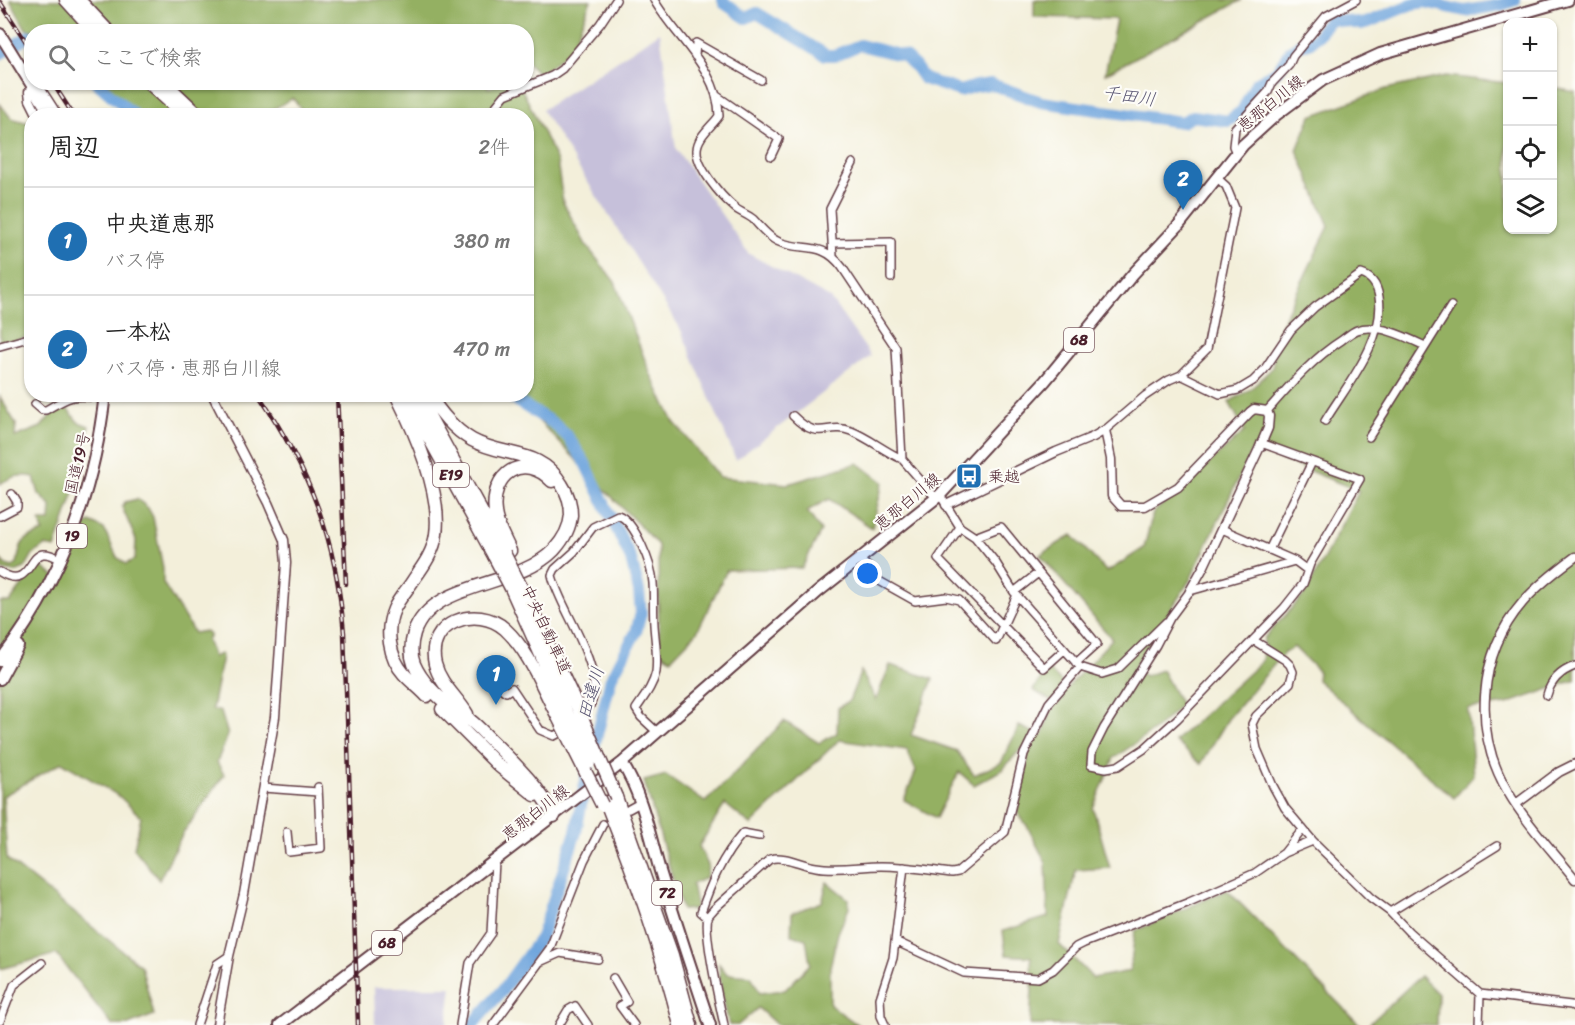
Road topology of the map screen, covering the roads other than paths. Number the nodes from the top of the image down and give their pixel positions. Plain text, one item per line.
1 (66, 0) edge
2 (79, 0) edge
3 (616, 0) edge
4 (654, 0) edge
5 (1356, 0) edge
6 (1568, 0) edge
7 (88, 24) edge
8 (102, 24) edge
9 (0, 29) edge
10 (3, 41) edge
11 (11, 53) junction
12 (696, 56) junction
13 (24, 67) edge
14 (24, 73) edge
15 (761, 80) dead end
16 (24, 81) edge
17 (534, 83) edge
18 (34, 90) edge
19 (41, 90) edge
20 (157, 90) edge
21 (172, 90) edge
22 (517, 90) edge
23 (29, 92) joint
24 (717, 96) junction
25 (34, 108) edge
26 (38, 108) edge
27 (46, 108) edge
28 (53, 108) edge
29 (176, 108) edge
30 (192, 108) edge
31 (494, 108) edge
32 (1236, 153) junction
33 (771, 156) dead end
34 (854, 163) dead end
35 (1216, 177) junction
36 (832, 243) junction
37 (833, 256) junction
38 (891, 278) dead end
39 (1450, 306) dead end
40 (1378, 329) junction
41 (24, 339) edge
42 (0, 346) edge
43 (1425, 346) junction
44 (1181, 375) junction
45 (61, 402) edge
46 (102, 402) edge
47 (216, 402) edge
48 (400, 402) edge
49 (410, 402) edge
50 (421, 402) edge
51 (433, 402) edge
52 (35, 404) dead end
53 (1267, 411) junction
54 (793, 416) dead end
55 (1325, 421) dead end
56 (1105, 430) junction
57 (1369, 437) dead end
58 (1261, 443) junction
59 (902, 459) junction
60 (1312, 462) junction
61 (12, 494) dead end
62 (941, 499) junction
63 (0, 516) edge
64 (960, 528) junction
65 (1222, 529) junction
66 (975, 537) junction
67 (1269, 550) junction
68 (503, 554) junction
69 (1575, 557) edge
70 (60, 559) junction
71 (859, 559) junction
72 (1295, 561) junction
73 (1307, 570) junction
74 (0, 572) edge
75 (1038, 573) junction
76 (519, 585) junction
77 (1190, 591) junction
78 (1016, 594) junction
79 (39, 596) junction
80 (34, 611) junction
81 (1170, 618) junction
82 (1004, 626) junction
83 (1253, 640) junction
84 (0, 650) edge
85 (1064, 650) junction
86 (0, 655) edge
87 (0, 661) edge
88 (1078, 665) junction
89 (1575, 666) edge
90 (0, 679) edge
91 (412, 682) junction
92 (502, 689) dead end
93 (1547, 694) dead end
94 (567, 711) junction
95 (470, 720) junction
96 (657, 732) junction
97 (622, 763) junction
98 (1575, 764) edge
99 (263, 788) junction
100 (608, 802) junction
101 (640, 803) junction
102 (1516, 804) junction
103 (629, 808) dead end
104 (554, 816) junction
105 (603, 824) dead end
106 (1303, 829) junction
107 (287, 832) dead end
108 (759, 836) dead end
109 (1313, 841) junction
110 (1497, 846) dead end
111 (1284, 853) junction
112 (495, 862) junction
113 (904, 867) junction
114 (1575, 879) edge
115 (1390, 912) junction
116 (708, 918) junction
117 (895, 941) junction
118 (229, 956) junction
119 (598, 959) dead end
120 (539, 962) junction
121 (42, 963) dead end
122 (613, 978) dead end
123 (1480, 994) junction
124 (1575, 1007) edge
125 (0, 1022) edge
126 (562, 1023) edge
127 (197, 1025) edge
128 (218, 1025) edge
129 (280, 1025) edge
130 (460, 1025) edge
131 (494, 1025) edge
132 (588, 1025) edge
133 (634, 1025) edge
134 (680, 1025) edge
135 (691, 1025) edge
136 (710, 1025) edge
137 (724, 1025) edge
138 (885, 1025) edge
139 (1479, 1025) edge

1 - 7 highway
2 - 8 highway
3 - 17 street
4 - 12 street
5 - 32 street
6 - 32 main road, 恵那白川線 / 68
9 - 10 street
10 - 11 main road
11 - 13 street
11 - 14 main road
11 - 16 main road
12 - 15 street
12 - 24 street
18 - 27 main road
19 - 28 street
20 - 29 highway
21 - 30 highway
22 - 31 street
23 - 25 street
23 - 26 main road
24 - 33 street
24 - 37 street
32 - 35 main road, 恵那白川線 / 68
34 - 36 street
35 - 44 street
35 - 62 main road, 恵那白川線 / 68
36 - 37 street
36 - 38 street
37 - 59 street
39 - 43 street
40 - 43 street
40 - 44 street
40 - 53 street
40 - 55 street
41 - 42 street
43 - 57 street
44 - 56 street
45 - 52 street
46 - 70 main road, 国道19号 / 19
47 - 99 street
48 - 91 highway
49 - 68 highway, 中央自動車道 / E19
50 - 68 highway, 中央自動車道 / E19
51 - 95 highway
53 - 56 street
53 - 58 street
54 - 59 street
56 - 62 street
58 - 60 street
58 - 65 street
59 - 62 street
60 - 67 street
60 - 73 street
61 - 63 street
62 - 64 street
62 - 71 main road, 恵那白川線 / 68
64 - 66 street
64 - 82 street
65 - 67 street
65 - 77 street
66 - 75 street
66 - 78 street
67 - 72 street
68 - 76 highway, 中央自動車道 / E19, bridge
68 - 91 highway
69 - 102 street
70 - 74 street
70 - 79 main road, 国道19号 / 19
70 - 80 main road, 国道19号 / 19
71 - 82 street
71 - 96 main road, 恵那白川線 / 68
72 - 73 street
72 - 77 street
73 - 83 street
75 - 78 street
75 - 88 street
76 - 94 highway, 中央自動車道 / E19
76 - 94 highway, 中央自動車道 / E19
77 - 81 street
78 - 82 street
78 - 85 street
79 - 84 main road
79 - 86 main road, 国道19号 / 19
80 - 87 main road, 国道19号 / 19
80 - 90 main road
81 - 83 street
81 - 88 street
82 - 85 street
83 - 106 street
85 - 88 street
88 - 113 street
89 - 93 street
91 - 104 highway
92 - 96 street
94 - 95 highway
94 - 100 highway, 中央自動車道 / E19, bridge
94 - 100 highway, bridge
95 - 104 highway
96 - 97 main road, 恵那白川線 / 68
97 - 101 main road, 72
97 - 104 main road, 恵那白川線 / 68
98 - 102 street
99 - 107 street
99 - 118 street
100 - 134 highway
100 - 135 highway, 中央自動車道 / E19
101 - 103 street
101 - 136 main road, 72
102 - 114 street
104 - 112 main road, 恵那白川線 / 68
105 - 120 street
106 - 109 street
106 - 111 street
108 - 116 street
109 - 111 street
109 - 115 street
110 - 115 street
111 - 117 street
112 - 129 main road, 恵那白川線 / 68
112 - 130 street
113 - 116 street
113 - 117 street
115 - 123 street
116 - 137 street
117 - 138 street
118 - 127 street
118 - 128 street
119 - 120 street
120 - 131 street
121 - 125 street
122 - 133 street
123 - 124 street
123 - 139 street
126 - 132 street

